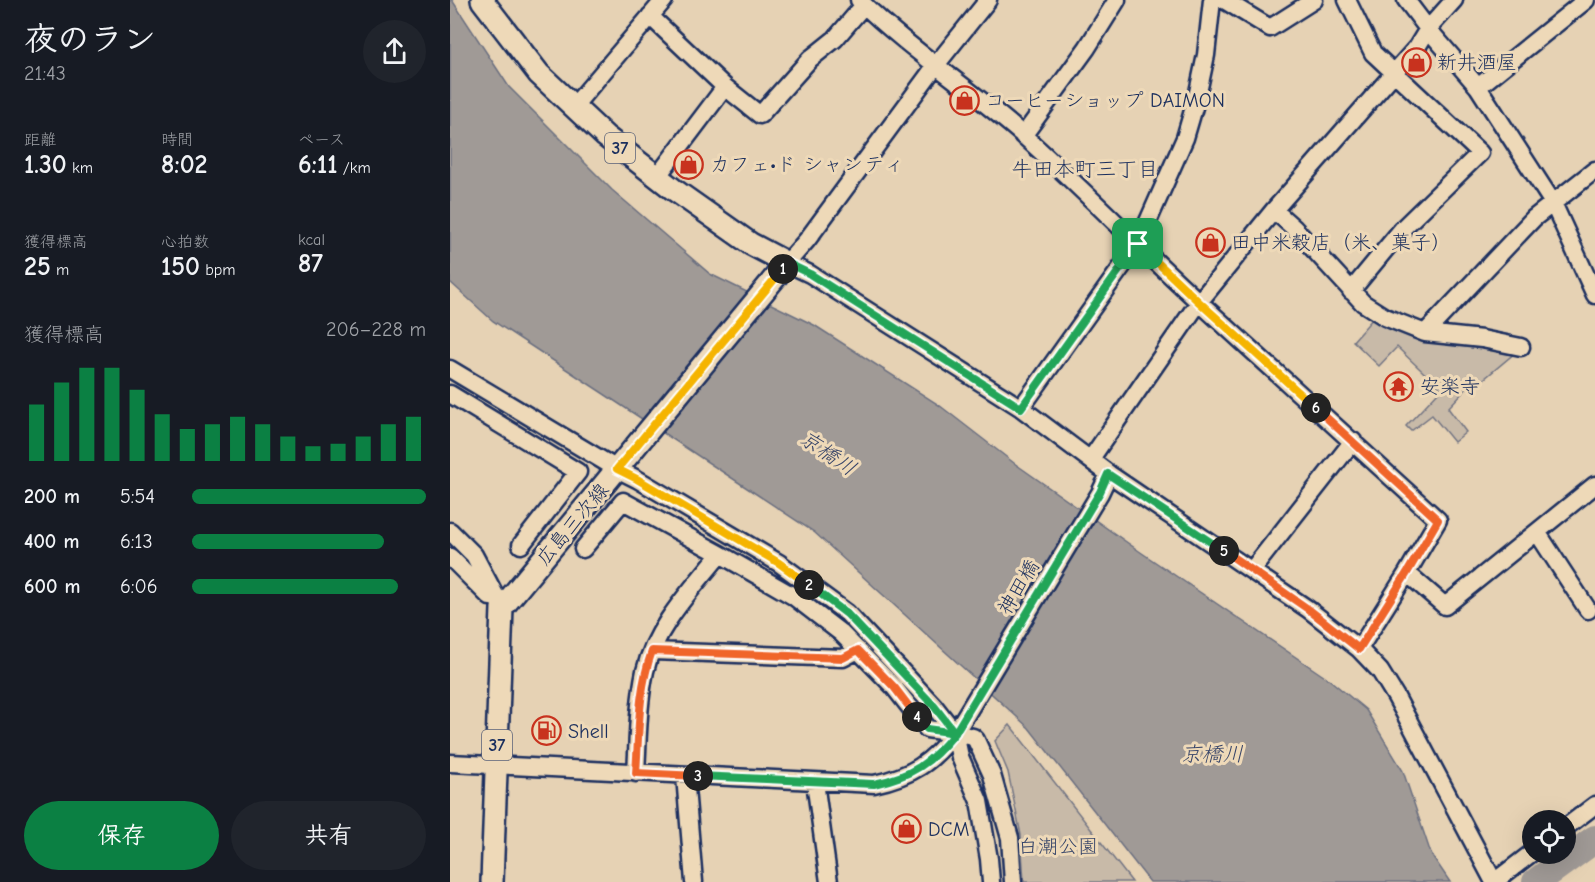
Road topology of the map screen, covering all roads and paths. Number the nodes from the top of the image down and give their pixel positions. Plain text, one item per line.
1 (482, 0) edge
2 (664, 0) edge
3 (988, 0) edge
4 (1117, 0) edge
5 (1212, 0) edge
6 (1224, 0) edge
7 (1314, 0) edge
8 (1347, 0) edge
9 (1406, 0) edge
10 (1454, 0) edge
11 (1586, 0) edge
12 (862, 2) edge
13 (650, 16) junction
14 (1428, 29) junction
15 (936, 65) junction
16 (1394, 73) junction
17 (725, 87) junction
18 (1478, 87) junction
19 (574, 106) junction
20 (1023, 136) junction
21 (1595, 170) edge
22 (657, 177) junction
23 (1553, 203) junction
24 (1274, 210) junction
25 (1138, 244) junction
26 (787, 263) junction
27 (1351, 291) junction
28 (1594, 291) edge
29 (1199, 302) junction
30 (1425, 333) junction
31 (1521, 347) dead end
32 (450, 369) edge
33 (450, 394) edge
34 (1021, 408) junction
35 (1353, 441) junction
36 (1090, 460) junction
37 (617, 469) junction
38 (1108, 474) junction
39 (1595, 485) edge
40 (450, 531) edge
41 (1537, 532) junction
42 (521, 545) dead end
43 (583, 549) dead end
44 (720, 554) junction
45 (450, 557) edge
46 (1252, 570) junction
47 (1407, 573) junction
48 (502, 608) junction
49 (1588, 610) dead end
50 (1359, 649) junction
51 (858, 650) junction
52 (652, 651) junction
53 (955, 733) junction
54 (450, 763) edge
55 (497, 765) junction
56 (636, 773) junction
57 (685, 776) junction
58 (815, 782) junction
59 (1595, 805) edge
60 (1576, 819) edge
61 (1522, 860) edge
62 (492, 882) edge
63 (694, 882) edge
64 (829, 882) edge
65 (991, 882) edge
66 (1013, 882) edge

1 - 19 main road, 37
2 - 13 street
3 - 15 street
4 - 20 street
5 - 25 street
6 - 7 street
8 - 16 street
9 - 14 street
10 - 14 street
11 - 18 street
12 - 15 street
12 - 17 street
13 - 17 street
13 - 19 street
14 - 16 street
14 - 18 street
15 - 20 street
15 - 26 street
16 - 24 street
16 - 27 street
17 - 22 street
18 - 23 street
19 - 22 main road, 37
20 - 25 street
21 - 23 street
22 - 26 main road, 37
23 - 28 street
23 - 30 street
24 - 27 street
24 - 29 street
25 - 29 street
25 - 34 street
26 - 34 street
26 - 37 main road, 広島三次線
27 - 30 street
29 - 35 street
29 - 36 street
30 - 31 street
32 - 37 street
33 - 42 street
34 - 36 street
35 - 46 street
35 - 47 street
36 - 38 street
37 - 48 main road, 広島三次線
37 - 53 street
38 - 46 street
38 - 53 street, 神田橋
39 - 41 street
40 - 48 street
41 - 47 street
41 - 49 street
43 - 44 street
44 - 51 street
44 - 52 street
45 - 48 street
46 - 50 street
47 - 50 street
48 - 55 main road, 37
50 - 61 street
51 - 52 street
51 - 53 street
52 - 56 street
53 - 58 street, 神田橋
53 - 65 street
53 - 66 street
54 - 55 street, 神田橋
55 - 56 street, 神田橋
55 - 62 main road, 37
56 - 57 street, 神田橋
57 - 58 street, 神田橋
57 - 63 street
58 - 64 street
59 - 60 street

